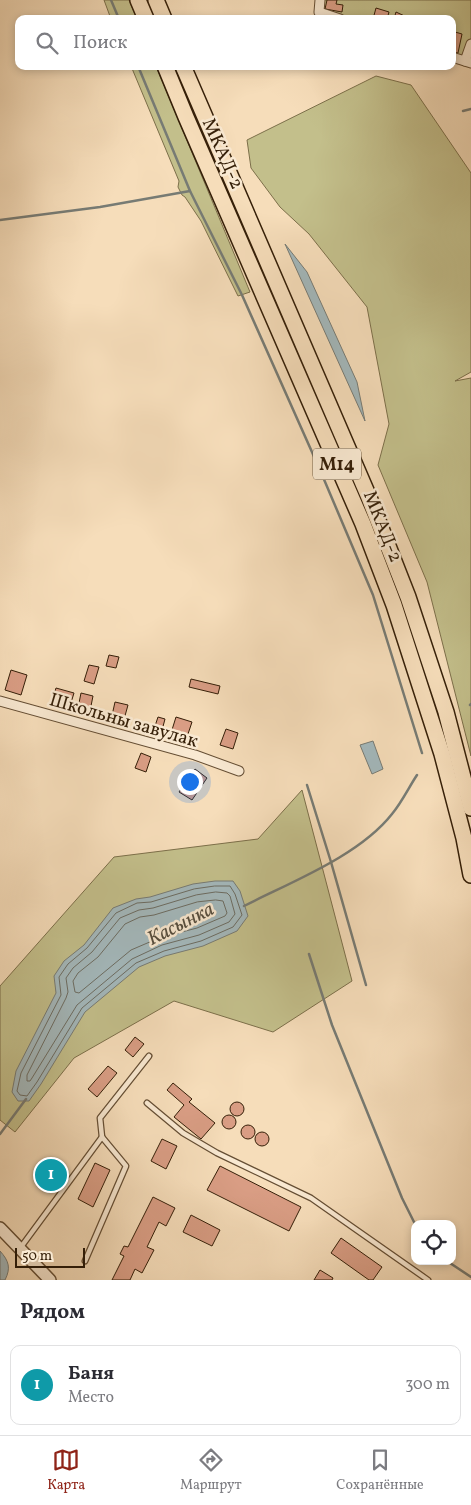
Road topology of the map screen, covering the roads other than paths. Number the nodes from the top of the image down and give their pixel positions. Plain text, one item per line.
1 (138, 0) edge
2 (156, 0) edge
3 (320, 0) edge
4 (144, 15) edge
5 (162, 15) edge
6 (328, 15) edge
7 (471, 44) edge
8 (456, 58) edge
9 (468, 62) edge
10 (167, 70) edge
11 (185, 70) edge
12 (0, 701) edge
13 (239, 771) dead end
14 (471, 808) edge
15 (471, 875) edge
16 (149, 1056) dead end
17 (147, 1103) dead end
18 (102, 1137) junction
19 (0, 1228) edge
20 (20, 1248) junction
21 (84, 1261) dead end
22 (50, 1280) edge
23 (428, 1280) edge

1 - 4 highway
2 - 5 highway
3 - 6 street
7 - 9 street
8 - 9 street
10 - 15 highway, МКАД-2 / М14
11 - 14 highway, М14
12 - 13 street, Школьны завулак
16 - 18 lane
17 - 23 lane
18 - 20 lane
18 - 21 lane
19 - 20 street
20 - 22 street

